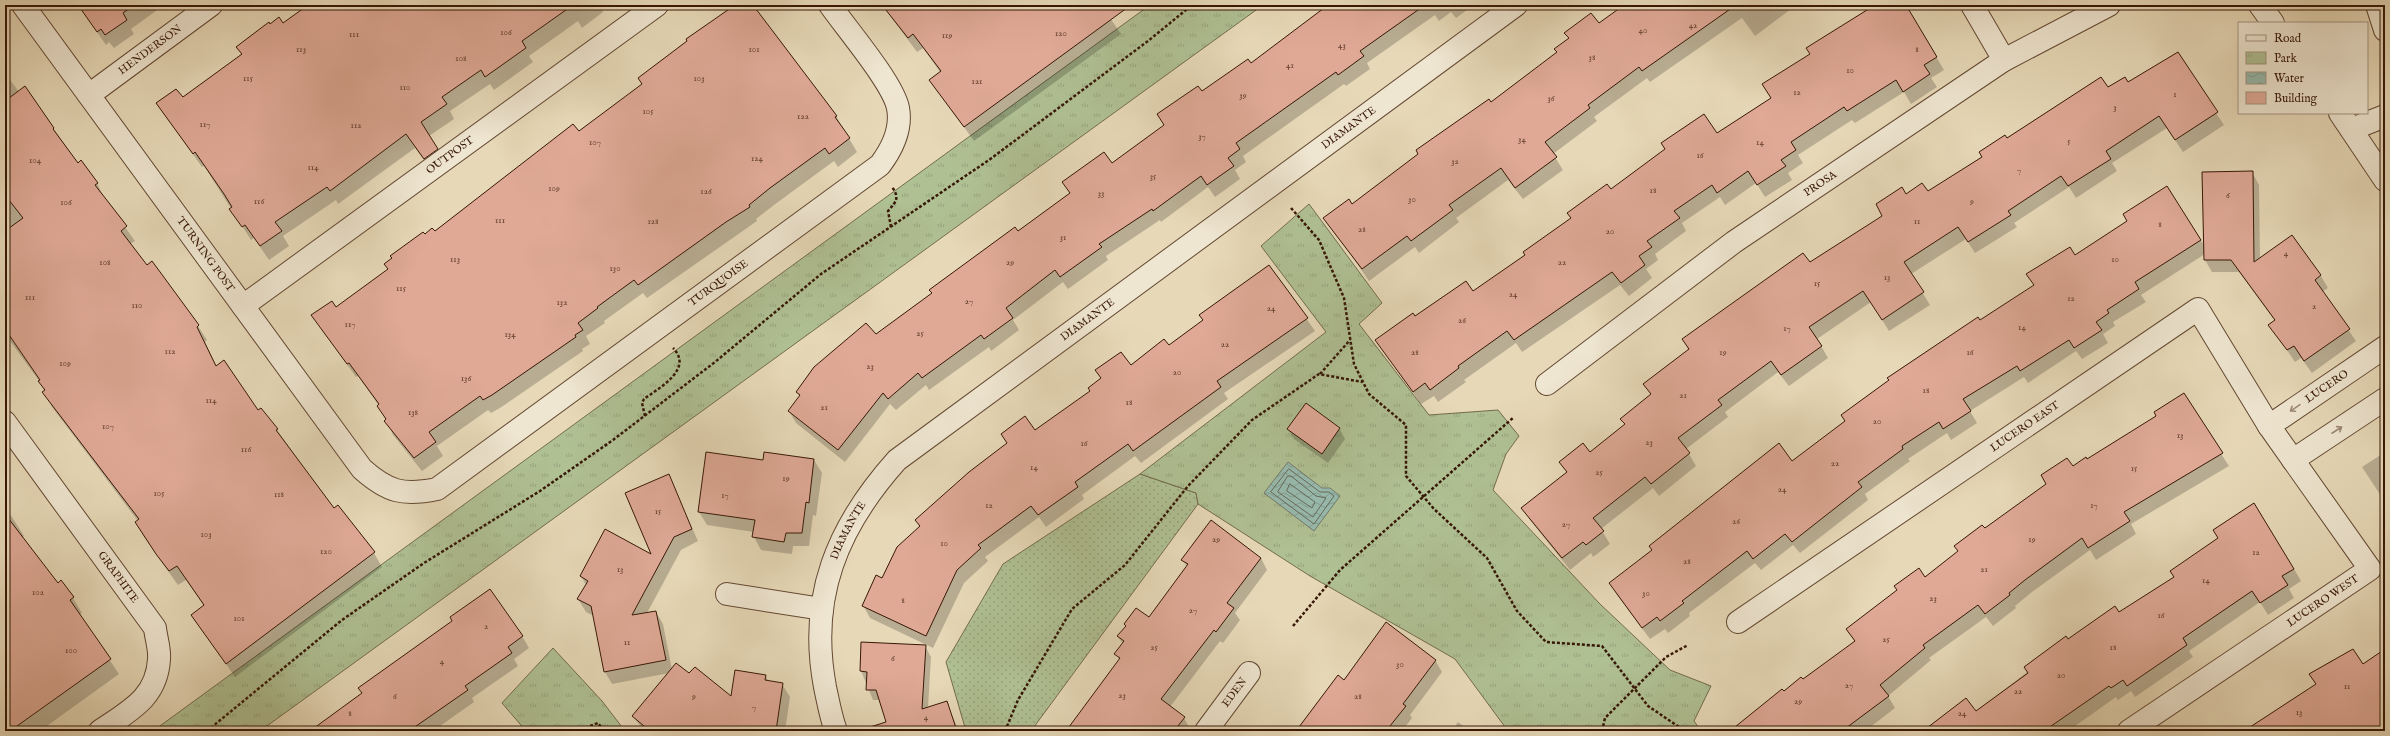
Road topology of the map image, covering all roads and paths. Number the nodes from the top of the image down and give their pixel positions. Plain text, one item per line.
1 (23, 5) edge
2 (211, 5) edge
3 (657, 5) edge
4 (830, 5) edge
5 (1192, 5) edge
6 (1516, 5) edge
7 (1972, 5) edge
8 (2108, 5) edge
9 (2260, 5) edge
10 (2377, 5) edge
11 (2272, 22) edge
12 (2385, 30) edge
13 (2004, 60) junction
14 (89, 95) junction
15 (2385, 116) edge
16 (2346, 121) edge
17 (2385, 180) edge
18 (891, 184) dead end
19 (1291, 208) dead end
20 (891, 227) junction
21 (243, 306) junction
22 (1350, 340) junction
23 (2385, 347) edge
24 (673, 348) dead end
25 (1319, 374) junction
26 (1363, 382) junction
27 (1547, 384) dead end
28 (2385, 399) edge
29 (645, 416) junction
30 (1514, 417) dead end
31 (5, 422) edge
32 (2269, 426) junction
33 (2293, 460) junction
34 (399, 491) joint
35 (1422, 497) junction
36 (727, 594) dead end
37 (822, 609) junction
38 (1738, 622) dead end
39 (1293, 626) dead end
40 (1688, 645) dead end
41 (1249, 673) dead end
42 (1636, 690) junction
43 (100, 731) edge
44 (207, 731) edge
45 (576, 731) edge
46 (604, 731) edge
47 (836, 731) edge
48 (1005, 731) edge
49 (1206, 731) edge
50 (1602, 731) edge
51 (1685, 731) edge
52 (2129, 731) edge

1 - 14 street, TURNING POST
2 - 14 street, HENDERSON
3 - 21 street, OUTPOST
4 - 34 street, TURQUOISE
5 - 20 path
6 - 37 street, DIAMANTE
7 - 13 street
8 - 13 street, PROSA
9 - 11 street
10 - 12 street
13 - 27 street, PROSA
14 - 21 street, TURNING POST
15 - 16 street
16 - 17 street
18 - 20 path
19 - 22 path
20 - 29 path
21 - 34 street, TURNING POST
22 - 25 path
22 - 26 path
23 -> 32 street, LUCERO
24 - 29 path
25 - 26 path
25 - 48 path
26 - 35 path
33 -> 28 street
29 - 44 path
30 - 35 path
31 - 43 street, GRAPHITE
32 - 33 street, LUCERO WEST
32 - 38 street, LUCERO EAST
33 - 52 street, LUCERO WEST
35 - 39 path
35 - 42 path
36 - 37 street
37 - 47 street, DIAMANTE
40 - 42 path
41 - 49 street, EDEN
42 - 50 path
42 - 51 path
45 - 46 path

